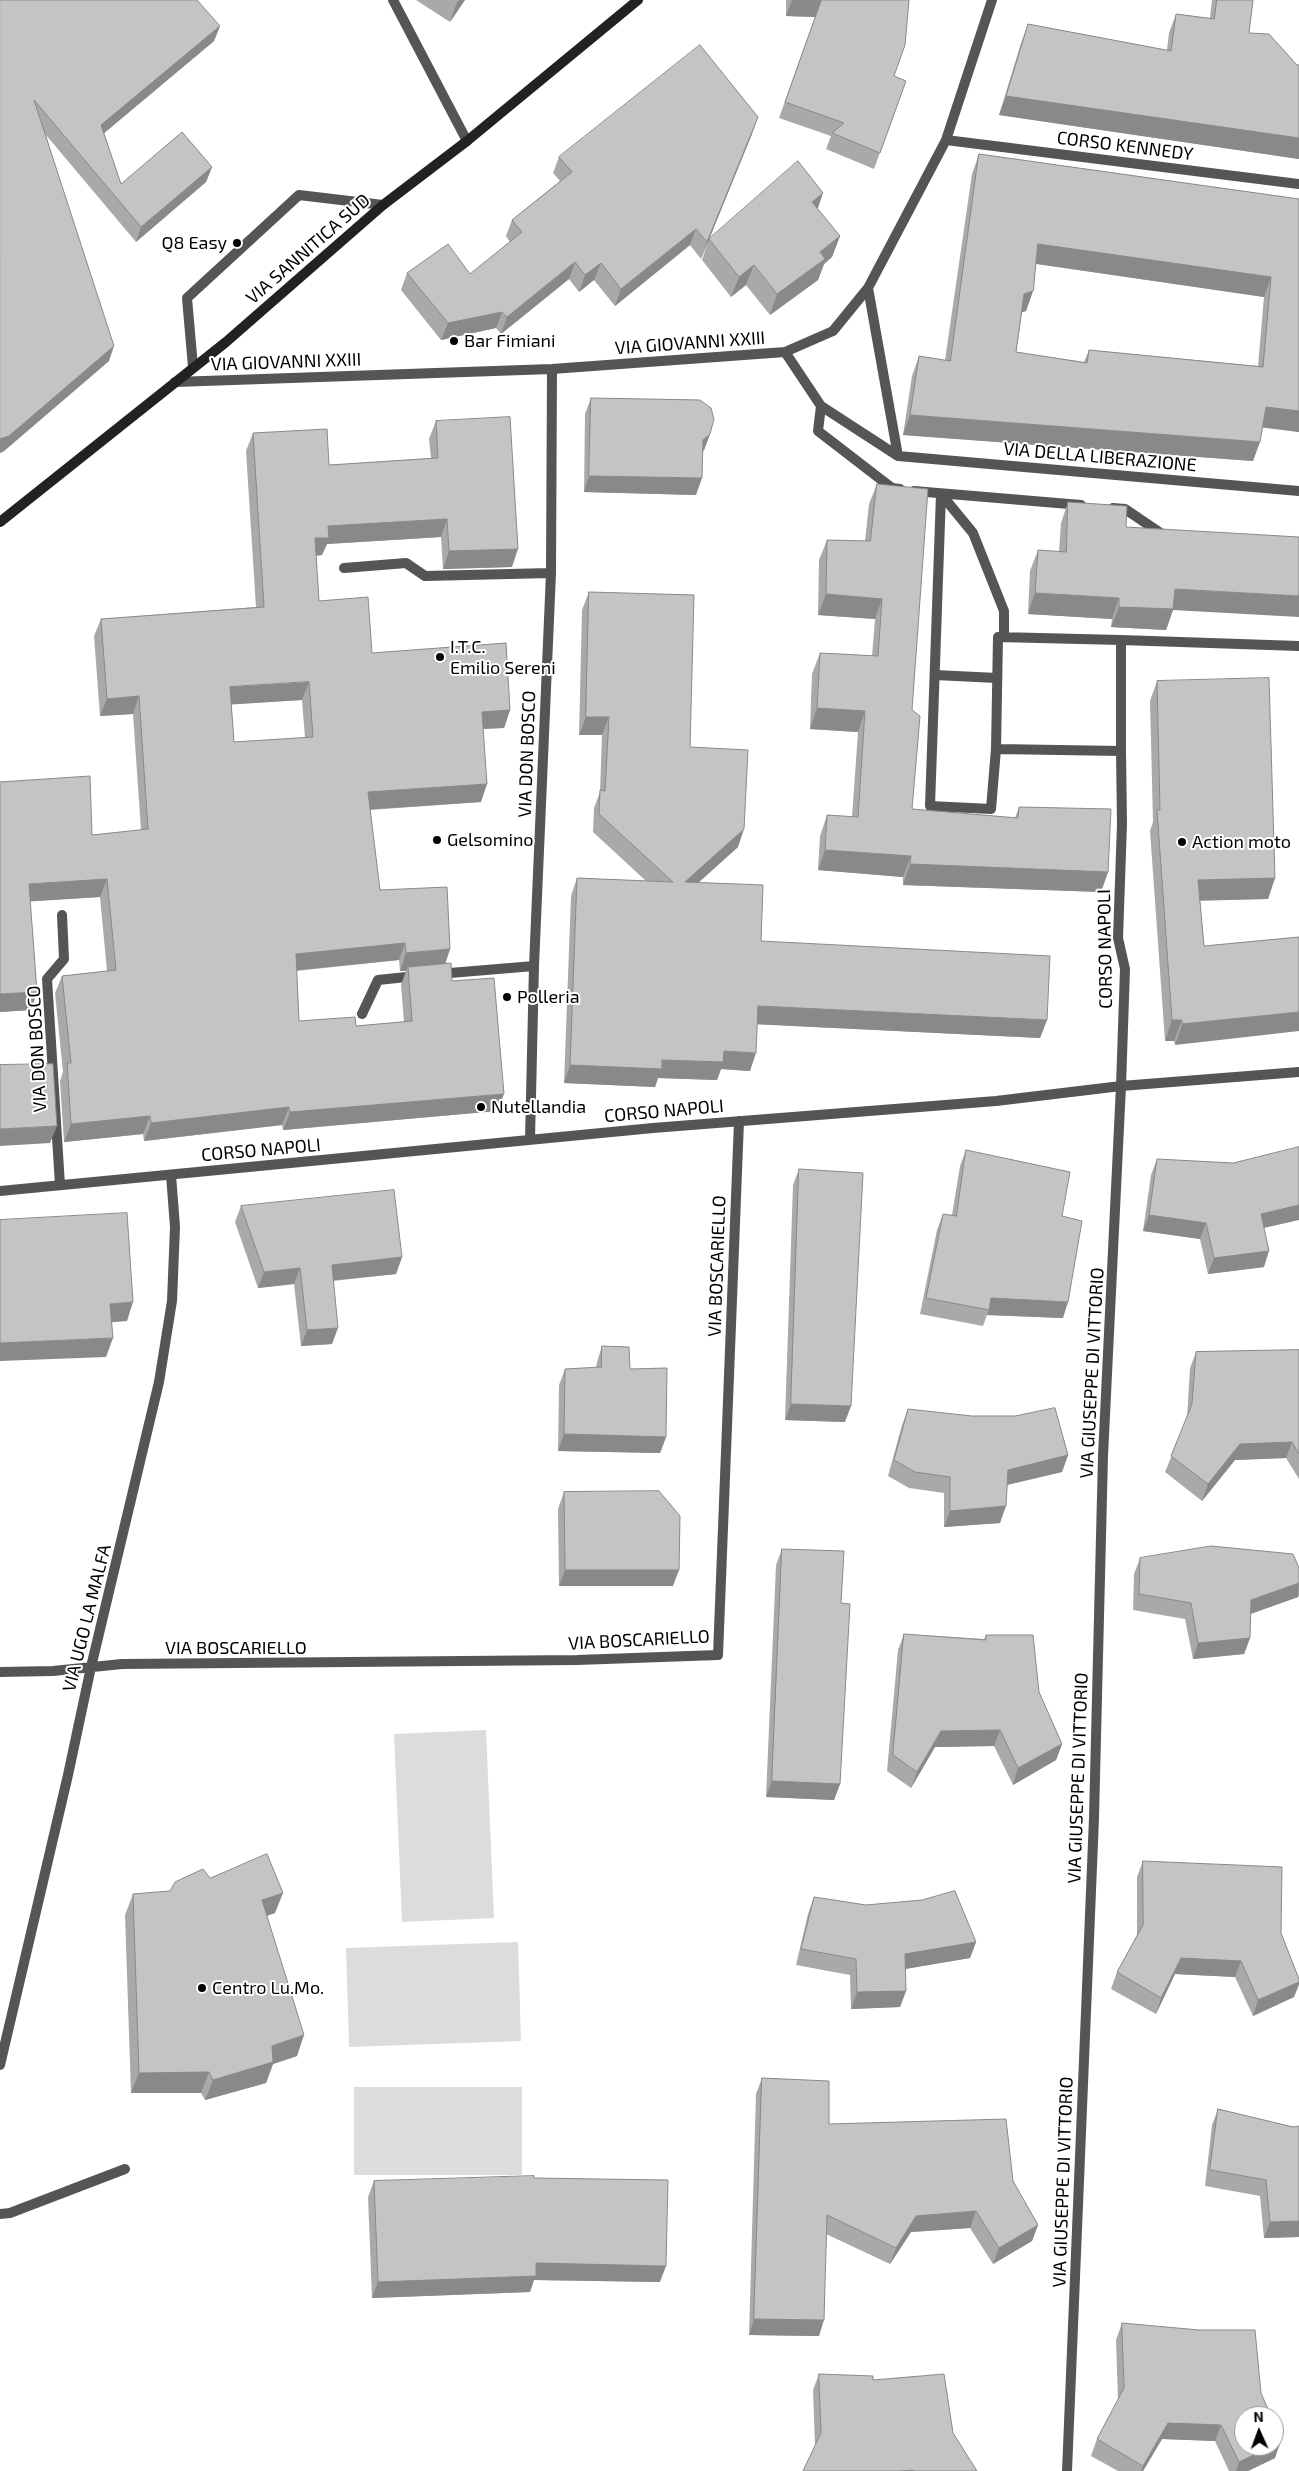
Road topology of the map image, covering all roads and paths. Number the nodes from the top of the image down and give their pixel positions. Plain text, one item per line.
1 (393, 0) edge
2 (638, 0) edge
3 (992, 0) edge
4 (946, 140) junction
5 (466, 141) junction
6 (1299, 184) edge
7 (383, 205) junction
8 (868, 288) junction
9 (786, 352) junction
10 (193, 367) junction
11 (552, 369) junction
12 (175, 382) junction
13 (821, 406) junction
14 (898, 456) junction
15 (1299, 491) edge
16 (940, 494) junction
17 (0, 522) edge
18 (1162, 534) edge
19 (344, 568) dead end
20 (551, 573) junction
21 (1004, 636) junction
22 (1121, 640) junction
23 (1299, 646) edge
24 (935, 675) junction
25 (997, 678) junction
26 (996, 749) junction
27 (1122, 751) junction
28 (62, 915) dead end
29 (534, 966) junction
30 (362, 1014) dead end
31 (1299, 1072) edge
32 (1121, 1086) junction
33 (739, 1121) junction
34 (530, 1140) junction
35 (170, 1175) junction
36 (60, 1185) junction
37 (0, 1191) edge
38 (91, 1667) junction
39 (0, 1672) edge
40 (0, 2065) edge
41 (125, 2169) dead end
42 (0, 2214) edge
43 (1067, 2471) edge

1 - 5 street
2 - 5 main road, VIA SANNITICA SUD
3 - 4 street, VIA GIOVANNI XXIII
4 - 6 street, CORSO KENNEDY
4 - 8 street, VIA GIOVANNI XXIII
5 - 7 main road, VIA SANNITICA SUD
7 - 10 main road, VIA SANNITICA SUD
7 - 10 street
8 - 9 street, VIA GIOVANNI XXIII
8 - 14 street
9 - 11 street, VIA GIOVANNI XXIII
9 - 13 street, VIA DELLA LIBERAZIONE
10 - 12 main road, VIA SANNITICA SUD
11 - 12 street, VIA GIOVANNI XXIII
11 - 20 street, VIA DON BOSCO
12 - 17 main road, VIA SANNITICA SUD
13 - 14 street, VIA DELLA LIBERAZIONE
13 - 16 street
14 - 15 street, VIA DELLA LIBERAZIONE
16 - 18 street
16 - 21 street
16 - 24 street
19 - 20 street
20 - 29 street, VIA DON BOSCO
21 - 22 street
21 - 25 street
22 - 23 street
22 - 27 street
24 - 25 street
24 - 26 street
25 - 26 street
26 - 27 street
27 - 32 street, CORSO NAPOLI
28 - 36 street, VIA DON BOSCO
29 - 30 street
29 - 34 street, VIA DON BOSCO
31 - 32 street, CORSO NAPOLI
32 - 33 street, CORSO NAPOLI
32 - 43 street, VIA GIUSEPPE DI VITTORIO
33 - 34 street, CORSO NAPOLI
33 - 38 street, VIA BOSCARIELLO
34 - 35 street, CORSO NAPOLI
35 - 36 street, CORSO NAPOLI
35 - 38 street, VIA UGO LA MALFA
36 - 37 street, CORSO NAPOLI
38 - 39 street
38 - 40 street, VIA UGO LA MALFA
41 - 42 street

